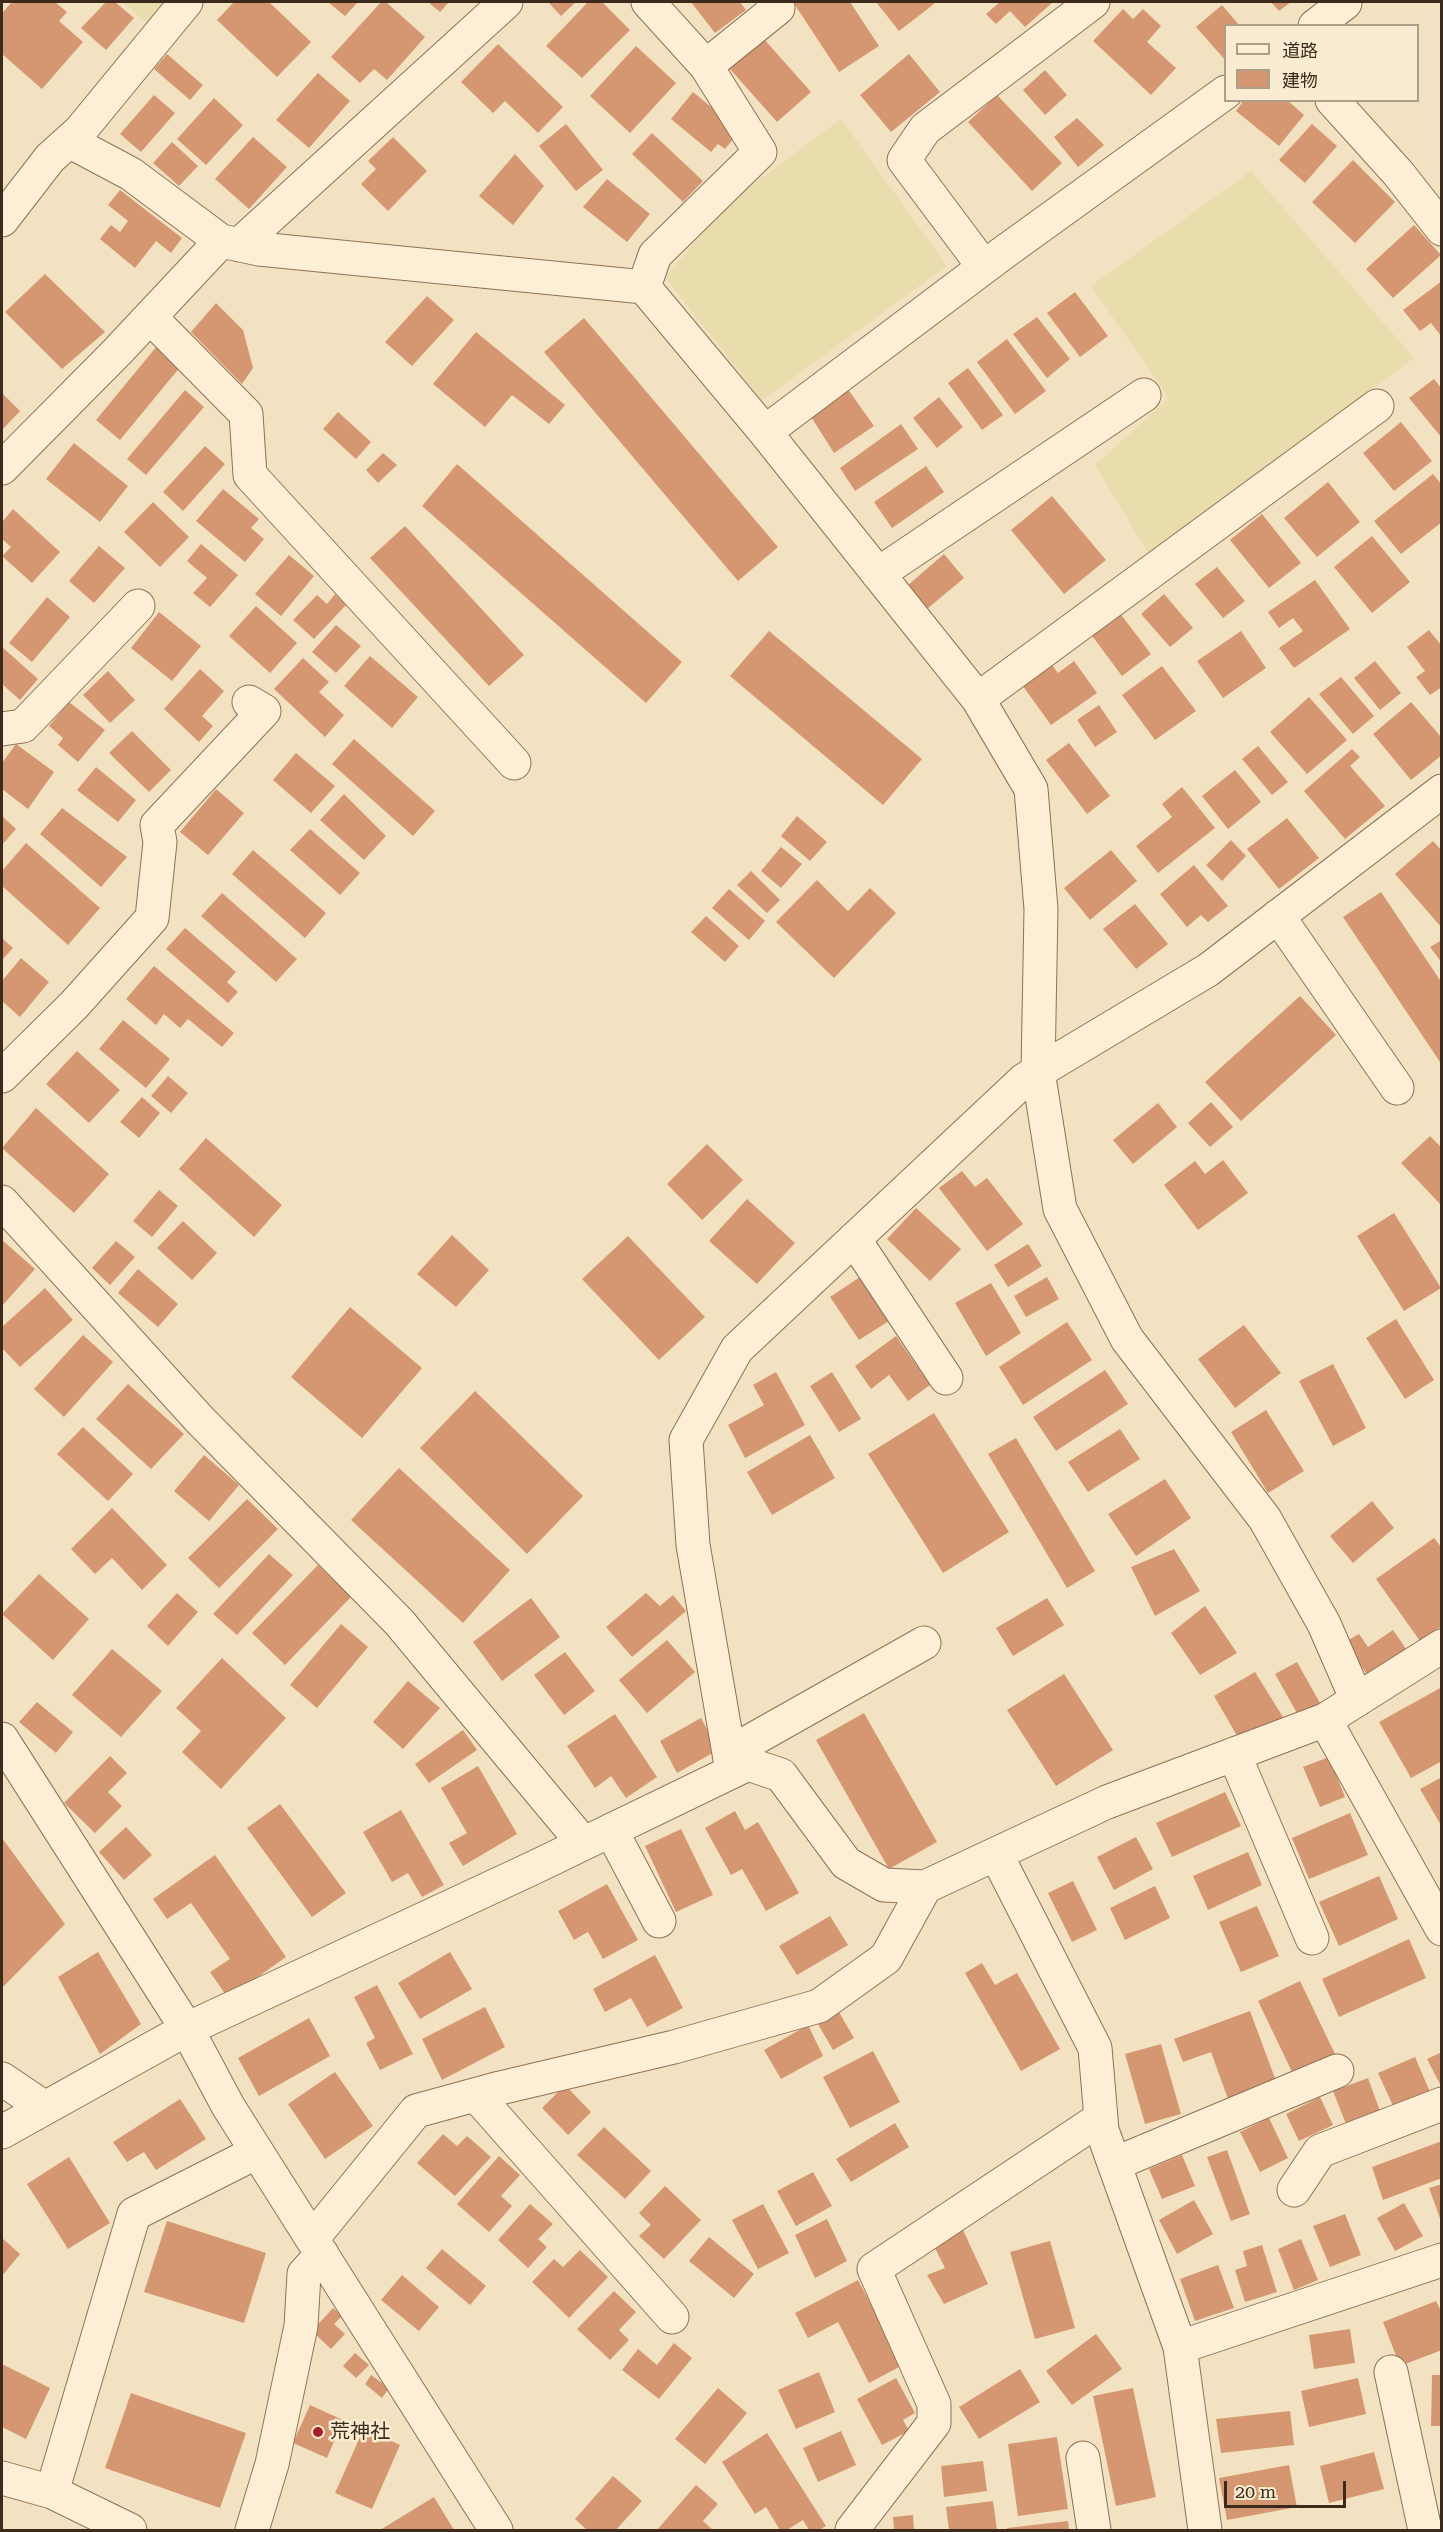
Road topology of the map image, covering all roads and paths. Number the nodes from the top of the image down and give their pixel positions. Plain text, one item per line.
1 (186, 2) edge
2 (506, 2) edge
3 (648, 2) edge
4 (773, 2) edge
5 (1093, 2) edge
6 (1345, 3) dead end
7 (1318, 24) edge
8 (706, 66) junction
9 (1224, 93) edge
10 (1334, 102) edge
11 (69, 141) junction
12 (2, 220) edge
13 (1442, 229) edge
14 (230, 243) junction
15 (984, 267) junction
16 (644, 287) junction
17 (150, 317) junction
18 (1144, 395) dead end
19 (1377, 406) dead end
20 (765, 432) junction
21 (2, 468) edge
22 (878, 574) junction
23 (138, 606) dead end
24 (978, 699) junction
25 (249, 702) dead end
26 (2, 729) edge
27 (514, 763) dead end
28 (1442, 791) edge
29 (1278, 916) junction
30 (1038, 1071) junction
31 (2, 1076) edge
32 (1396, 1088) dead end
33 (2, 1202) edge
34 (854, 1239) junction
35 (946, 1378) dead end
36 (924, 1643) dead end
37 (1442, 1646) edge
38 (1357, 1700) junction
39 (1325, 1720) junction
40 (2, 1739) edge
41 (1234, 1754) junction
42 (731, 1762) junction
43 (597, 1837) junction
44 (996, 1854) junction
45 (925, 1887) junction
46 (659, 1921) dead end
47 (1442, 1929) edge
48 (1312, 1938) dead end
49 (187, 2029) junction
50 (1337, 2071) dead end
51 (2, 2079) edge
52 (476, 2095) junction
53 (1442, 2104) edge
54 (45, 2108) junction
55 (1101, 2118) junction
56 (2, 2132) edge
57 (257, 2152) junction
58 (1114, 2164) junction
59 (1294, 2190) dead end
60 (317, 2246) junction
61 (1442, 2260) edge
62 (672, 2317) dead end
63 (1180, 2347) junction
64 (1391, 2372) dead end
65 (1083, 2458) dead end
66 (2, 2478) edge
67 (52, 2492) junction
68 (130, 2530) edge
69 (252, 2530) edge
70 (496, 2530) edge
71 (852, 2530) edge
72 (1094, 2530) edge
73 (1205, 2530) edge
74 (1425, 2530) edge

1 - 11 street
2 - 14 street
3 - 8 street
4 - 8 street
5 - 15 street
6 - 7 street
8 - 16 street
9 - 15 street
10 - 13 street
11 - 12 street
11 - 14 street
14 - 16 street
14 - 17 street
15 - 20 street
16 - 20 street
17 - 21 street
17 - 27 street
18 - 22 street
19 - 24 street
20 - 22 street
22 - 24 street
23 - 26 street
24 - 30 street
25 - 31 street
28 - 29 street
29 - 30 street
29 - 32 street
30 - 34 street
30 - 38 street
33 - 43 street
34 - 35 street
34 - 42 street
36 - 42 street
37 - 38 street
38 - 39 street
39 - 41 street
39 - 47 street
40 - 49 street
41 - 44 street
41 - 48 street
42 - 43 street
42 - 45 street
43 - 46 street
43 - 49 street
44 - 45 street
44 - 55 street
45 - 52 street
49 - 54 street
49 - 57 street
50 - 58 street
51 - 54 street
52 - 60 street
52 - 62 street
53 - 59 street
54 - 56 street
55 - 58 street
55 - 71 street
57 - 60 street
57 - 67 street
58 - 63 street
60 - 69 street
60 - 70 street
61 - 63 street
63 - 73 street
64 - 74 street
65 - 72 street
66 - 67 street
67 - 68 street

